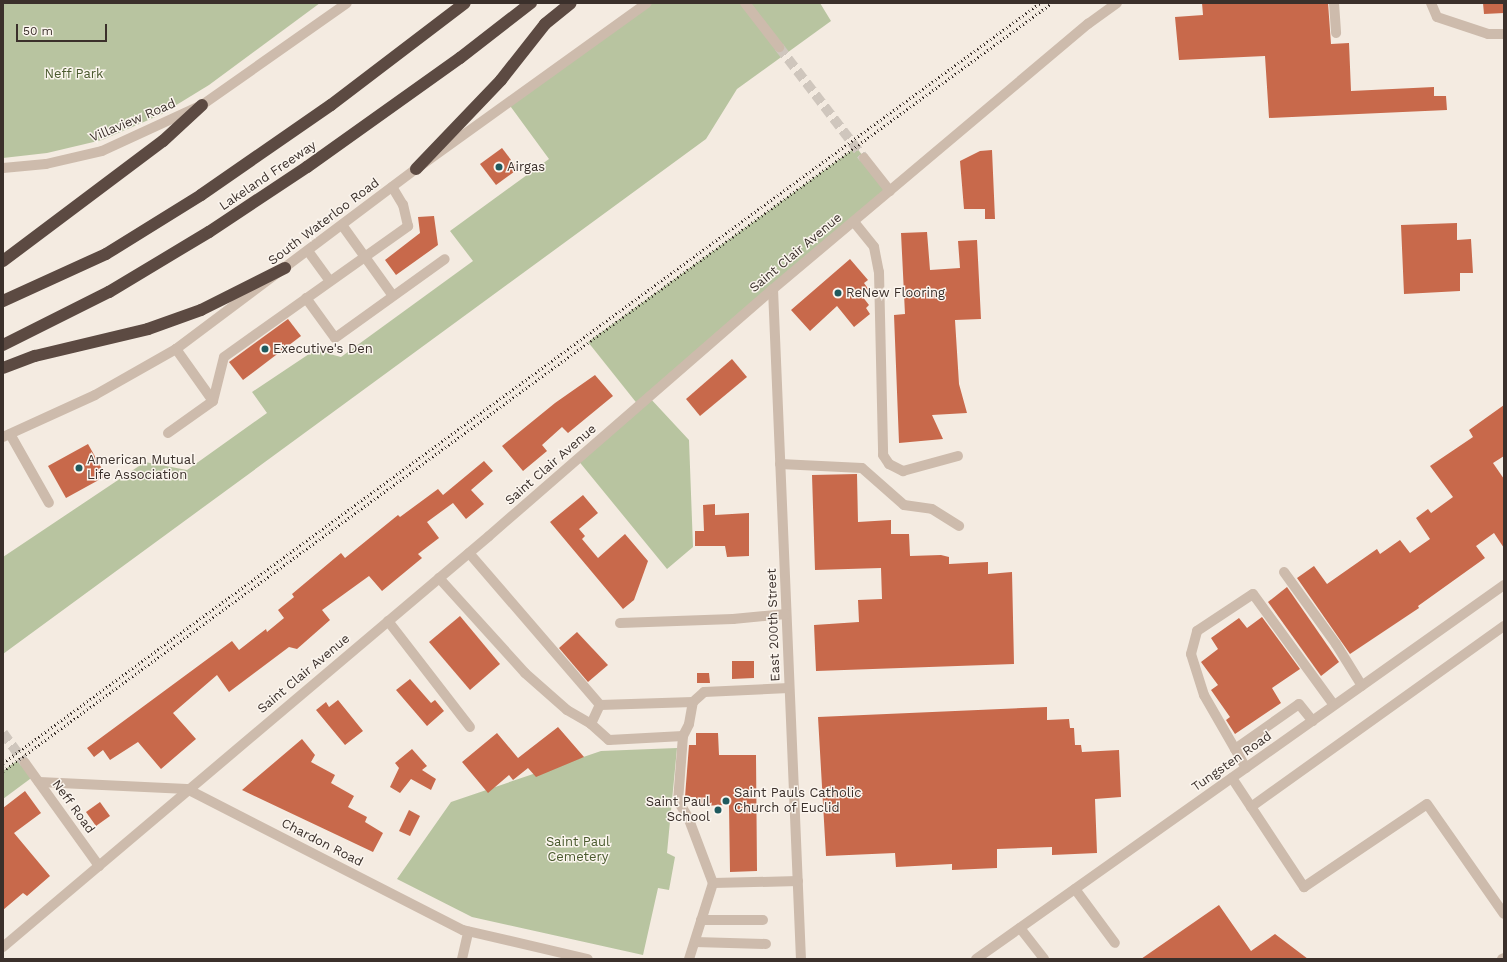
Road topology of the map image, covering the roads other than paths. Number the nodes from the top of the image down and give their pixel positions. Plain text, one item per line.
1 (347, 3) edge
2 (465, 3) edge
3 (531, 3) edge
4 (571, 3) edge
5 (647, 3) edge
6 (745, 3) edge
7 (1117, 3) edge
8 (1334, 3) edge
9 (1431, 3) edge
10 (1336, 33) dead end
11 (1504, 34) edge
12 (779, 47) tunnel mouth
13 (202, 105) junction
14 (864, 158) tunnel mouth
15 (3, 168) edge
16 (416, 169) junction
17 (392, 187) junction
18 (890, 191) junction
19 (854, 222) junction
20 (342, 225) junction
21 (308, 251) junction
22 (365, 257) junction
23 (445, 259) dead end
24 (3, 261) edge
25 (285, 268) junction
26 (330, 281) junction
27 (773, 290) junction
28 (393, 296) junction
29 (306, 298) junction
30 (3, 301) edge
31 (3, 345) edge
32 (176, 349) junction
33 (3, 368) edge
34 (213, 401) junction
35 (168, 433) dead end
36 (7, 435) edge
37 (958, 456) dead end
38 (780, 464) junction
39 (49, 503) dead end
40 (959, 526) dead end
41 (468, 553) junction
42 (1284, 572) dead end
43 (439, 578) junction
44 (1504, 585) edge
45 (786, 614) junction
46 (388, 621) junction
47 (620, 623) dead end
48 (1504, 626) edge
49 (1362, 686) junction
50 (789, 688) junction
51 (693, 702) junction
52 (600, 705) junction
53 (1334, 705) junction
54 (1313, 721) junction
55 (591, 724) junction
56 (470, 727) dead end
57 (683, 736) junction
58 (1236, 749) junction
59 (25, 763) tunnel mouth
60 (1246, 768) junction
61 (1232, 778) junction
62 (38, 782) junction
63 (187, 789) junction
64 (1251, 807) junction
65 (99, 866) junction
66 (798, 882) junction
67 (713, 883) junction
68 (1075, 889) junction
69 (1504, 914) edge
70 (701, 920) junction
71 (763, 920) dead end
72 (1020, 928) junction
73 (468, 932) junction
74 (695, 942) junction
75 (1115, 943) dead end
76 (766, 944) dead end
77 (3, 947) edge
78 (1039, 958) edge
79 (462, 959) edge
80 (588, 959) edge
81 (689, 959) edge
82 (801, 959) edge
83 (976, 959) edge

1 - 13 street, Villaview Road
2 - 30 highway, Lakeland Freeway
3 - 31 highway, Lakeland Freeway
4 - 16 highway
5 - 16 street, South Waterloo Road
6 - 12 street
7 - 18 street, Saint Clair Avenue
8 - 10 street
9 - 11 street
13 - 15 street, Villaview Road
13 - 24 highway
14 - 18 street
16 - 17 street, South Waterloo Road
17 - 20 street, South Waterloo Road
17 - 22 street
18 - 19 street, Saint Clair Avenue
19 - 27 street, Saint Clair Avenue
19 - 37 street
20 - 21 street, South Waterloo Road
20 - 22 street
21 - 25 street, South Waterloo Road
21 - 26 street
22 - 26 street
22 - 28 street
23 - 28 street
25 - 32 street, South Waterloo Road
25 - 33 highway
26 - 29 street
27 - 38 street, East 200th Street
27 - 41 street, Saint Clair Avenue
28 - 29 street
29 - 34 street
32 - 34 street
32 - 36 street, South Waterloo Road
34 - 35 street
36 - 39 street
38 - 40 street
38 - 45 street, East 200th Street
41 - 43 street, Saint Clair Avenue
41 - 52 street
42 - 49 street
43 - 46 street, Saint Clair Avenue
43 - 55 street
44 - 49 street, Tungsten Road
45 - 47 street
45 - 50 street, East 200th Street
46 - 56 street
46 - 63 street, Saint Clair Avenue
48 - 64 street
49 - 53 street, Tungsten Road
50 - 51 street
50 - 66 street, East 200th Street
51 - 52 street
51 - 57 street
52 - 55 street
53 - 54 street, Tungsten Road
53 - 58 street
54 - 58 street
54 - 60 street, Tungsten Road
55 - 57 street
57 - 67 street
58 - 60 street
59 - 62 street, Neff Road
60 - 61 street, Tungsten Road
61 - 64 street
61 - 68 street, Tungsten Road
62 - 63 street, Chardon Road
62 - 65 street, Neff Road
63 - 65 street, Saint Clair Avenue
63 - 73 street, Chardon Road
64 - 69 street
65 - 77 street, Saint Clair Avenue
66 - 67 street
66 - 82 street, East 200th Street
67 - 70 street
68 - 72 street, Tungsten Road
68 - 75 street
70 - 71 street
70 - 74 street
72 - 78 street
72 - 83 street, Tungsten Road
73 - 79 street
73 - 80 street, Chardon Road
74 - 76 street
74 - 81 street

